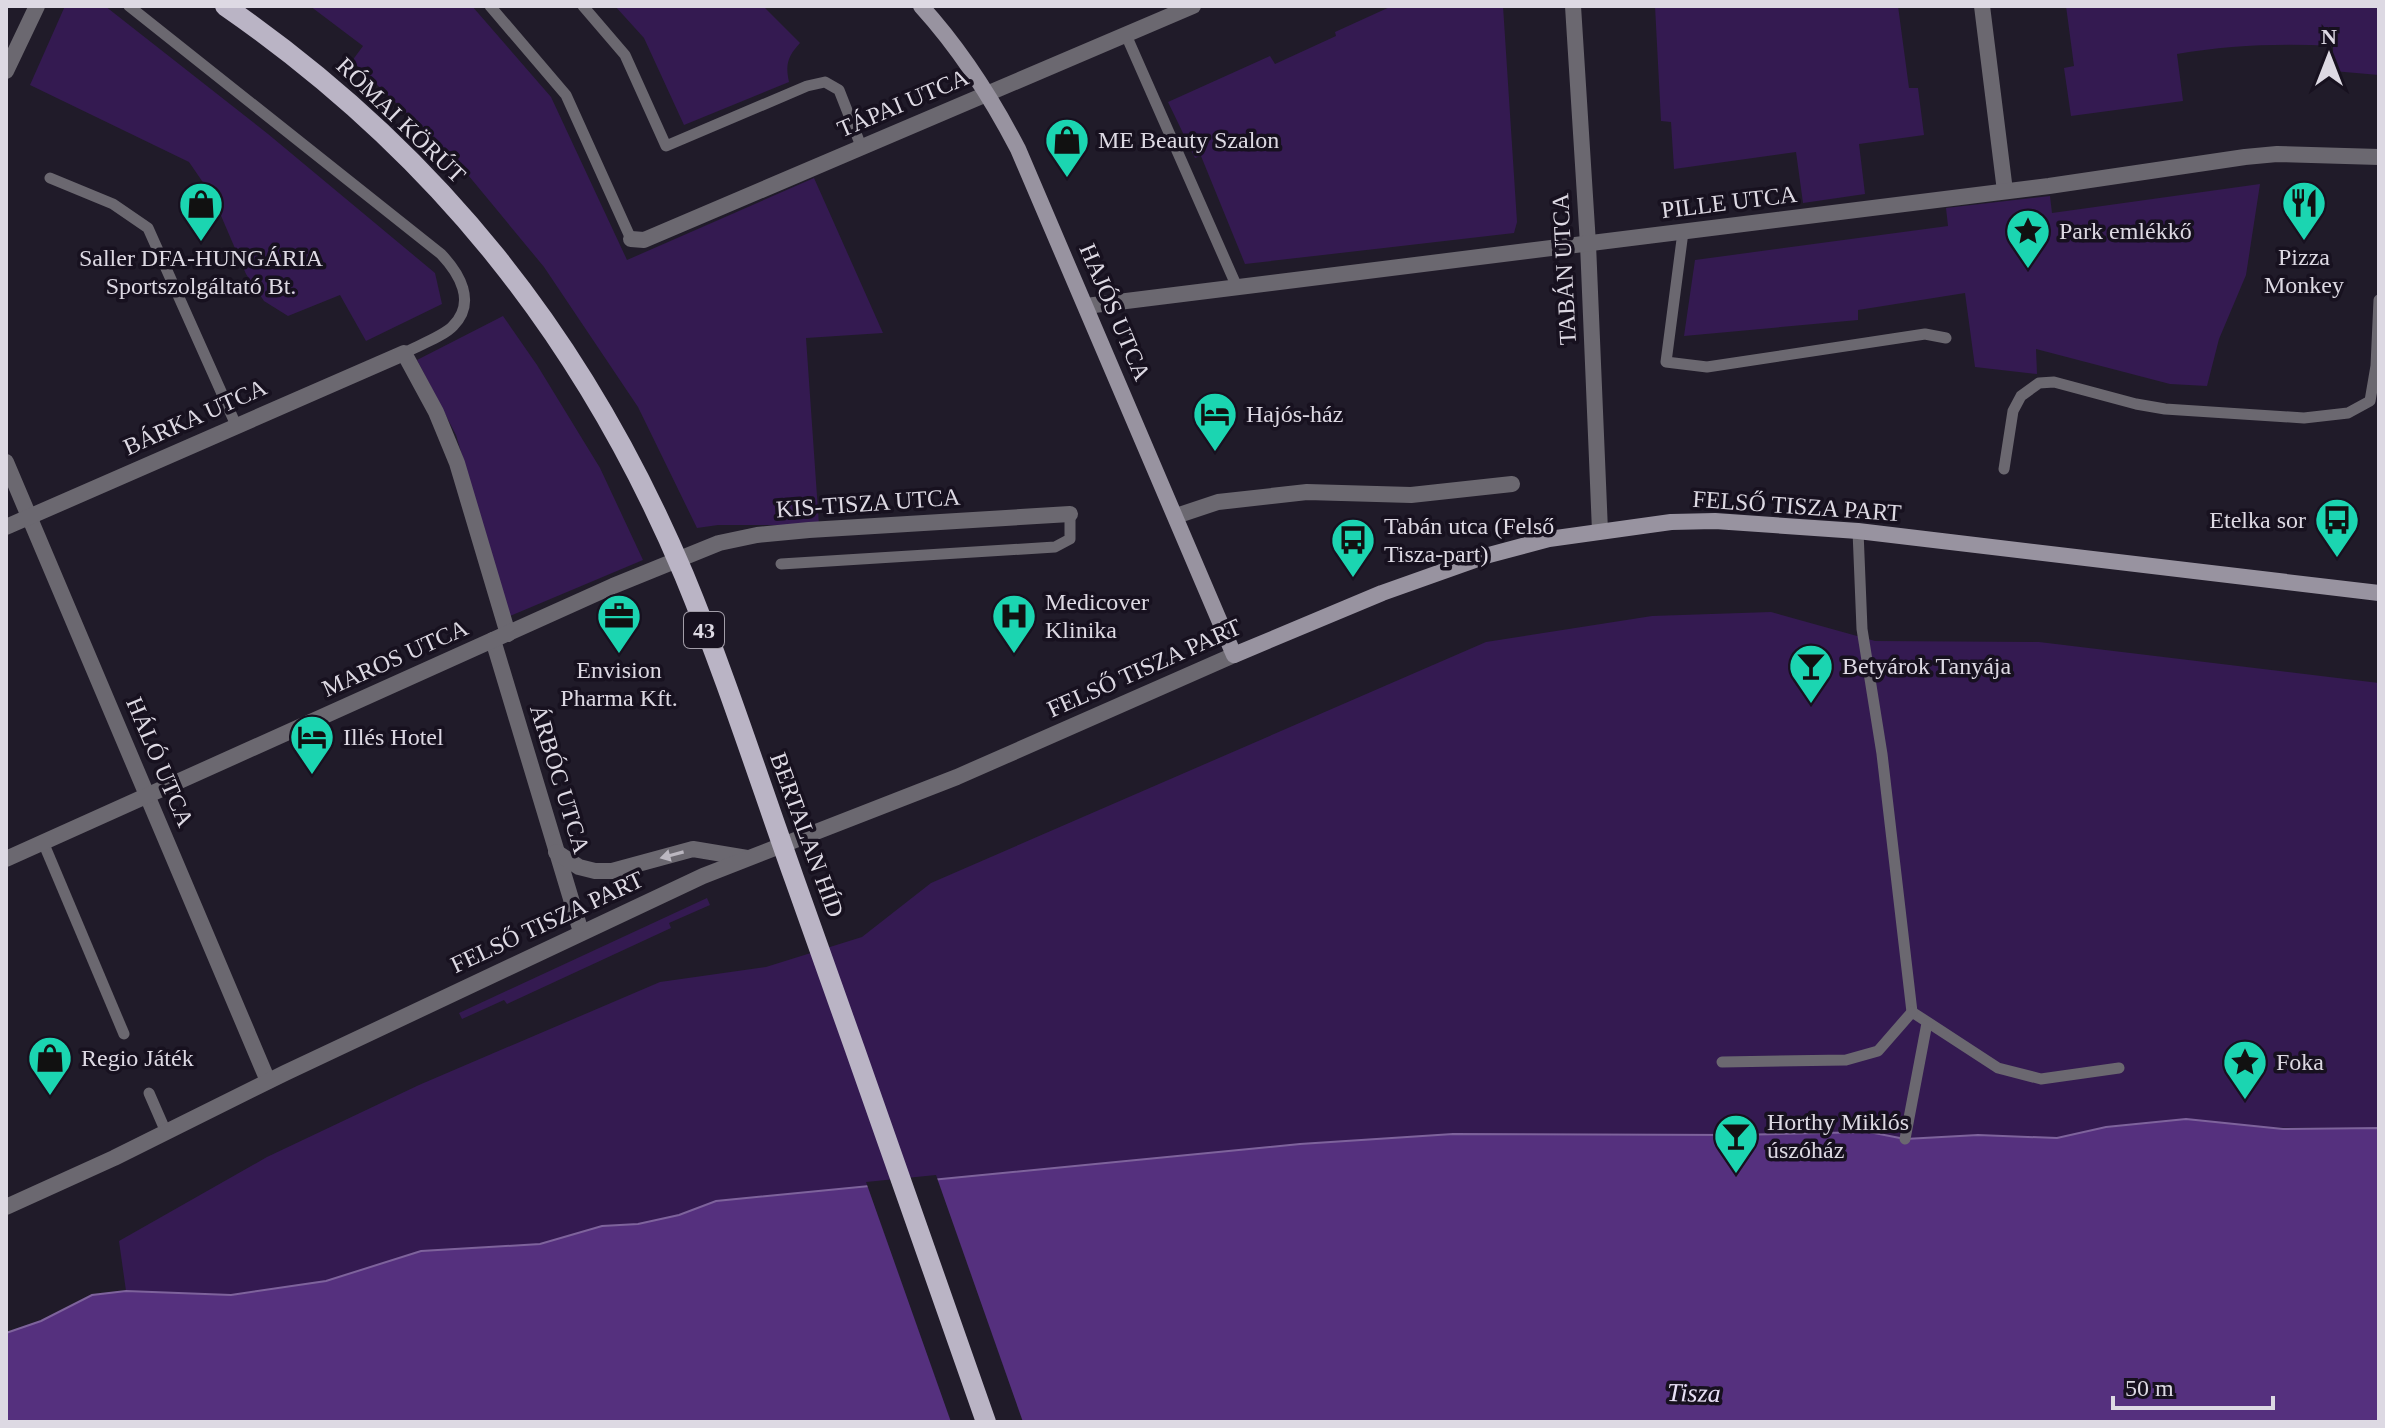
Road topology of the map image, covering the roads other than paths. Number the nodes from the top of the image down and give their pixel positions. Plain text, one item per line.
1 (37, 6) edge
2 (129, 6) edge
3 (225, 6) edge
4 (490, 6) edge
5 (583, 6) edge
6 (921, 6) edge
7 (1193, 6) edge
8 (1573, 6) edge
9 (1982, 6) edge
10 (1126, 35) junction
11 (6, 71) edge
12 (989, 93) junction
13 (861, 146) junction
14 (2379, 157) edge
15 (50, 178) dead end
16 (2005, 191) junction
17 (1683, 232) junction
18 (631, 239) joint
19 (1588, 244) junction
20 (1237, 287) junction
21 (523, 292) joint
22 (2379, 300) edge
23 (1086, 306) junction
24 (1946, 338) dead end
25 (404, 353) junction
26 (236, 425) junction
27 (6, 462) edge
28 (2004, 469) dead end
29 (1512, 484) dead end
30 (1070, 514) joint
31 (29, 516) junction
32 (1176, 516) junction
33 (6, 527) edge
34 (1600, 531) junction
35 (1858, 531) junction
36 (673, 561) joint
37 (781, 564) dead end
38 (2379, 593) edge
39 (500, 637) junction
40 (1234, 655) junction
41 (148, 796) junction
42 (43, 842) junction
43 (556, 852) junction
44 (749, 858) junction
45 (6, 859) edge
46 (581, 932) junction
47 (1912, 1012) junction
48 (1927, 1023) junction
49 (124, 1034) dead end
50 (1722, 1062) dead end
51 (2119, 1068) dead end
52 (268, 1081) junction
53 (149, 1093) dead end
54 (166, 1132) junction
55 (1905, 1139) dead end
56 (6, 1207) edge
57 (986, 1422) edge

1 - 11 street
2 - 25 lane
3 - 21 main road, RÓMAI KÖRÚT / 43
4 - 18 lane
5 - 13 lane
6 - 12 main road, HAJÓS UTCA
7 - 10 street, TÁPAI UTCA
8 - 19 street, TABÁN UTCA
9 - 16 street
10 - 12 street, TÁPAI UTCA
10 - 20 lane
12 - 13 street, TÁPAI UTCA
12 - 23 main road, HAJÓS UTCA
13 - 18 street, TÁPAI UTCA
14 - 16 street, PILLE UTCA
15 - 26 lane
16 - 17 street, PILLE UTCA
17 - 19 street, PILLE UTCA
17 - 24 lane
19 - 20 street, PILLE UTCA
19 - 34 street, TABÁN UTCA
20 - 23 street, PILLE UTCA
21 - 57 main road, BERTALAN HÍD / 43
22 - 28 lane
23 - 32 main road, HAJÓS UTCA
25 - 26 street, BÁRKA UTCA
25 - 39 street
26 - 31 street, BÁRKA UTCA
27 - 31 street, HÁLÓ UTCA
29 - 32 street
30 - 36 street, KIS-TISZA UTCA
30 - 37 lane
31 - 33 street, BÁRKA UTCA
31 - 41 street, HÁLÓ UTCA
32 - 40 main road, HAJÓS UTCA
34 - 35 main road, FELSŐ TISZA PART
34 - 40 main road, FELSŐ TISZA PART
35 - 38 main road, FELSŐ TISZA PART
35 - 47 lane
36 - 39 street, MAROS UTCA
39 - 41 street, MAROS UTCA
39 - 43 street, ÁRBÓC UTCA
40 - 44 street, FELSŐ TISZA PART
41 - 42 street, MAROS UTCA
41 - 52 street, HÁLÓ UTCA
42 - 45 street, MAROS UTCA
42 - 49 lane
44 -> 43 street
43 - 46 street, ÁRBÓC UTCA
44 - 46 street, FELSŐ TISZA PART
46 - 52 street, FELSŐ TISZA PART
47 - 48 lane
47 - 50 lane
48 - 51 lane
48 - 55 lane
52 - 54 street, FELSŐ TISZA PART
53 - 54 lane
54 - 56 street, FELSŐ TISZA PART

